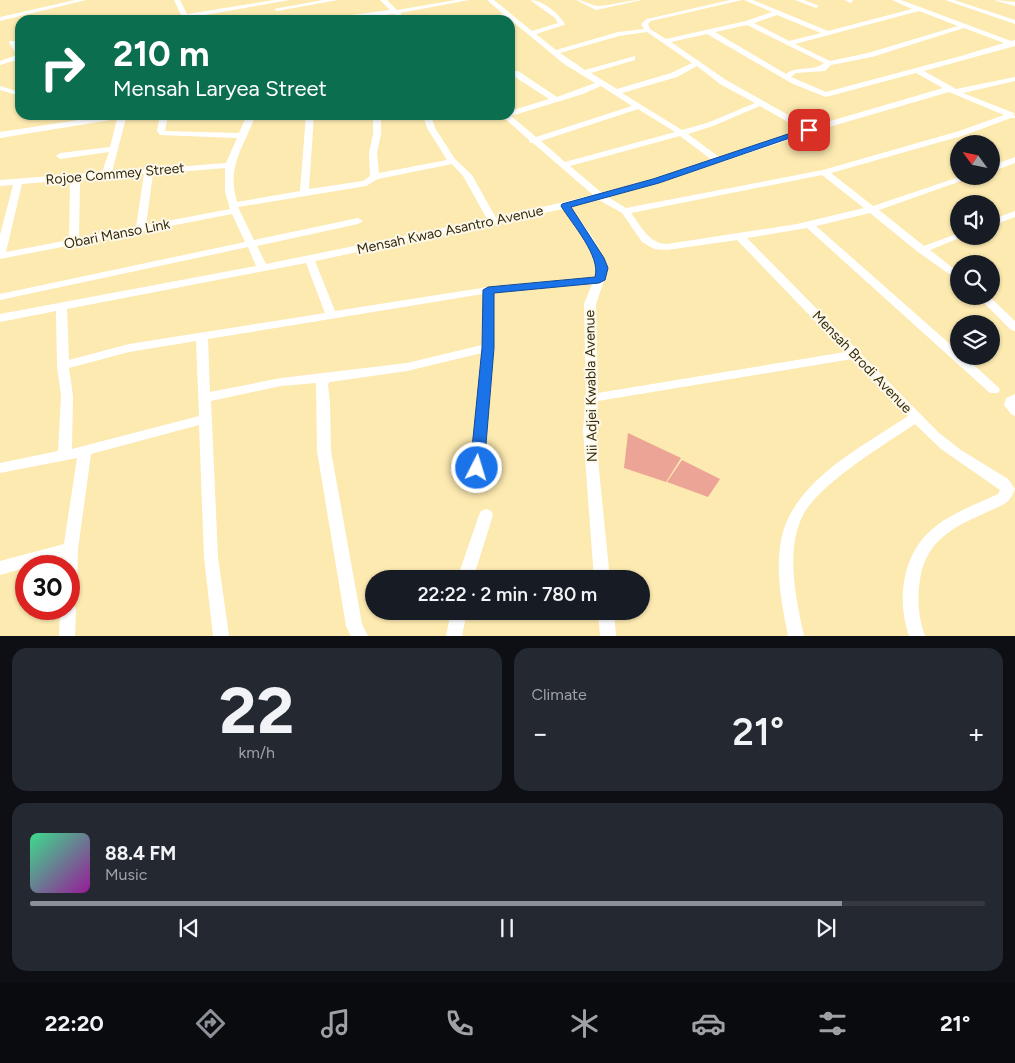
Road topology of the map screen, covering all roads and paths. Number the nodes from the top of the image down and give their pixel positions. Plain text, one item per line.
1 (83, 0) edge
2 (177, 0) edge
3 (287, 0) edge
4 (334, 0) edge
5 (383, 0) edge
6 (466, 0) edge
7 (490, 0) edge
8 (532, 0) edge
9 (579, 0) edge
10 (599, 0) edge
11 (639, 0) edge
12 (739, 0) edge
13 (747, 0) edge
14 (798, 0) edge
15 (895, 0) edge
16 (948, 0) edge
17 (998, 0) edge
18 (1015, 4) edge
19 (609, 6) junction
20 (816, 6) dead end
21 (591, 7) junction
22 (238, 8) junction
23 (919, 9) junction
24 (394, 11) junction
25 (776, 13) junction
26 (509, 14) joint
27 (598, 14) dead end
28 (17, 15) edge
29 (184, 15) edge
30 (192, 15) edge
31 (365, 15) edge
32 (398, 15) edge
33 (503, 15) edge
34 (15, 16) edge
35 (0, 19) edge
36 (515, 19) edge
37 (1015, 22) edge
38 (748, 23) junction
39 (964, 26) junction
40 (648, 30) junction
41 (709, 32) junction
42 (532, 33) junction
43 (828, 33) junction
44 (665, 41) junction
45 (12, 42) dead end
46 (789, 43) junction
47 (1014, 44) edge
48 (15, 47) edge
49 (556, 52) junction
50 (15, 57) edge
51 (632, 58) dead end
52 (0, 62) edge
53 (698, 63) junction
54 (829, 63) junction
55 (918, 71) junction
56 (515, 73) dead end
57 (584, 73) junction
58 (787, 76) junction
59 (1015, 79) edge
60 (599, 84) junction
61 (0, 88) edge
62 (952, 90) junction
63 (15, 92) edge
64 (616, 92) junction
65 (556, 100) junction
66 (762, 103) junction
67 (639, 106) junction
68 (515, 112) edge
69 (1013, 116) edge
70 (77, 120) edge
71 (123, 120) edge
72 (163, 120) edge
73 (249, 120) edge
74 (310, 120) edge
75 (377, 120) edge
76 (429, 120) edge
77 (510, 120) edge
78 (809, 130) junction
79 (679, 132) junction
80 (0, 135) edge
81 (240, 136) junction
82 (533, 141) junction
83 (114, 150) junction
84 (60, 156) dead end
85 (452, 160) junction
86 (718, 160) junction
87 (1015, 160) edge
88 (230, 165) junction
89 (562, 165) junction
90 (1000, 166) edge
91 (149, 172) junction
92 (824, 172) junction
93 (106, 175) junction
94 (375, 177) junction
95 (74, 178) junction
96 (18, 182) junction
97 (0, 183) edge
98 (950, 183) edge
99 (304, 193) junction
100 (601, 197) junction
101 (566, 206) junction
102 (233, 208) junction
103 (870, 210) junction
104 (625, 211) junction
105 (1015, 214) edge
106 (358, 220) dead end
107 (492, 220) junction
108 (1000, 220) edge
109 (808, 224) junction
110 (141, 229) junction
111 (739, 236) junction
112 (950, 239) edge
113 (74, 242) junction
114 (253, 244) junction
115 (922, 250) junction
116 (0, 256) edge
117 (309, 258) junction
118 (262, 266) junction
119 (950, 271) edge
120 (599, 280) junction
121 (488, 290) junction
122 (0, 297) edge
123 (992, 305) edge
124 (61, 306) junction
125 (331, 314) junction
126 (0, 318) edge
127 (1012, 323) edge
128 (202, 336) junction
129 (488, 348) junction
130 (856, 354) junction
131 (63, 366) junction
132 (326, 378) junction
133 (994, 390) dead end
134 (204, 398) junction
135 (592, 398) junction
136 (1015, 398) edge
137 (1015, 411) edge
138 (916, 417) junction
139 (205, 420) junction
140 (85, 451) junction
141 (66, 454) junction
142 (0, 468) edge
143 (477, 468) dead end
144 (486, 515) dead end
145 (71, 549) junction
146 (71, 555) edge
147 (0, 568) edge
148 (468, 570) edge
149 (601, 570) edge
150 (68, 620) edge
151 (457, 620) edge
152 (607, 620) edge
153 (67, 636) edge
154 (221, 636) edge
155 (360, 636) edge
156 (454, 636) edge
157 (608, 636) edge
158 (796, 636) edge
159 (917, 636) edge

1 - 28 street
2 - 29 street
3 - 22 street
4 - 22 street
5 - 24 street
6 - 24 street
7 - 26 street
8 - 42 street
9 - 21 street
10 - 19 street
11 - 19 street
12 - 40 street
13 - 25 street
14 - 20 street
15 - 23 street
16 - 37 street
17 - 18 street
19 - 21 street
21 - 27 street
22 - 30 street
23 - 39 street
23 - 43 street
24 - 31 street
24 - 32 street
25 - 38 street
25 - 43 street
26 - 33 street
34 - 35 street
36 - 42 street
38 - 41 street
38 - 46 street
39 - 47 street
39 - 54 street
40 - 44 street
40 - 49 street
41 - 44 street
41 - 58 street
42 - 49 street
43 - 46 street
44 - 53 street
45 - 48 street
46 - 54 street
47 - 55 street
49 - 57 street
50 - 52 street
51 - 57 street
53 - 64 street
53 - 66 street
54 - 58 street
55 - 58 street
55 - 62 street
56 - 65 street
57 - 60 street
59 - 62 street, Mensah Kwao Asantro Avenue
60 - 64 street
60 - 65 street
61 - 63 street
62 - 69 street
62 - 78 street, Mensah Kwao Asantro Avenue
64 - 67 street
65 - 68 street
66 - 78 street
66 - 79 street
67 - 79 street
67 - 82 street
69 - 92 street
70 - 80 street
71 - 83 street
72 - 81 street
73 - 81 street
74 - 99 street
75 - 94 street
76 - 85 street
77 - 82 street
78 - 86 street, Mensah Kwao Asantro Avenue
79 - 86 street
79 - 89 street
81 - 88 street
82 - 89 street
83 - 84 street
83 - 93 street
85 - 94 street, Obari Manso Link
85 - 107 street
86 - 100 street, Mensah Kwao Asantro Avenue
87 - 90 street
88 - 91 street, Rojoe Commey Street
88 - 102 street
89 - 100 street
91 - 93 street, Rojoe Commey Street
91 - 110 street
92 - 103 street
92 - 104 street
93 - 95 street, Rojoe Commey Street
94 - 99 street, Obari Manso Link
95 - 96 street, Rojoe Commey Street
95 - 113 street
96 - 97 street, Rojoe Commey Street
96 - 116 street
98 - 103 street
99 - 102 street, Obari Manso Link
100 - 101 street, Mensah Kwao Asantro Avenue
100 - 104 street
101 - 107 street, Mensah Kwao Asantro Avenue
101 - 120 street, Nii Adjei Kwabla Avenue
102 - 110 street, Obari Manso Link
102 - 114 street
103 - 109 street
103 - 115 street
104 - 111 street
105 - 108 street
106 - 114 street
107 - 117 street, Mensah Kwao Asantro Avenue
109 - 111 street
109 - 133 street
110 - 113 street, Obari Manso Link
111 - 130 street, Mensah Brodi Avenue
112 - 115 street
113 - 116 street, Obari Manso Link
114 - 118 street
114 - 122 street
115 - 119 street
117 - 118 street, Mensah Kwao Asantro Avenue
117 - 125 street
118 - 124 street, Mensah Kwao Asantro Avenue
120 - 121 street
120 - 135 street, Nii Adjei Kwabla Avenue
121 - 125 street
121 - 129 street
123 - 127 street
124 - 126 street, Mensah Kwao Asantro Avenue
124 - 131 street
125 - 128 street
128 - 131 street
128 - 134 street
129 - 132 street
129 - 143 street
130 - 135 street
130 - 138 street, Mensah Brodi Avenue
131 - 141 street
132 - 134 street
132 - 155 street
134 - 139 street
135 - 149 street, Nii Adjei Kwabla Avenue
136 - 137 street
138 - 158 street, Mensah Brodi Avenue
138 - 159 street
139 - 140 street
139 - 154 street
140 - 141 street
140 - 145 street
141 - 142 street
144 - 148 street
145 - 146 street
145 - 147 street
150 - 153 street
151 - 156 street
152 - 157 street

